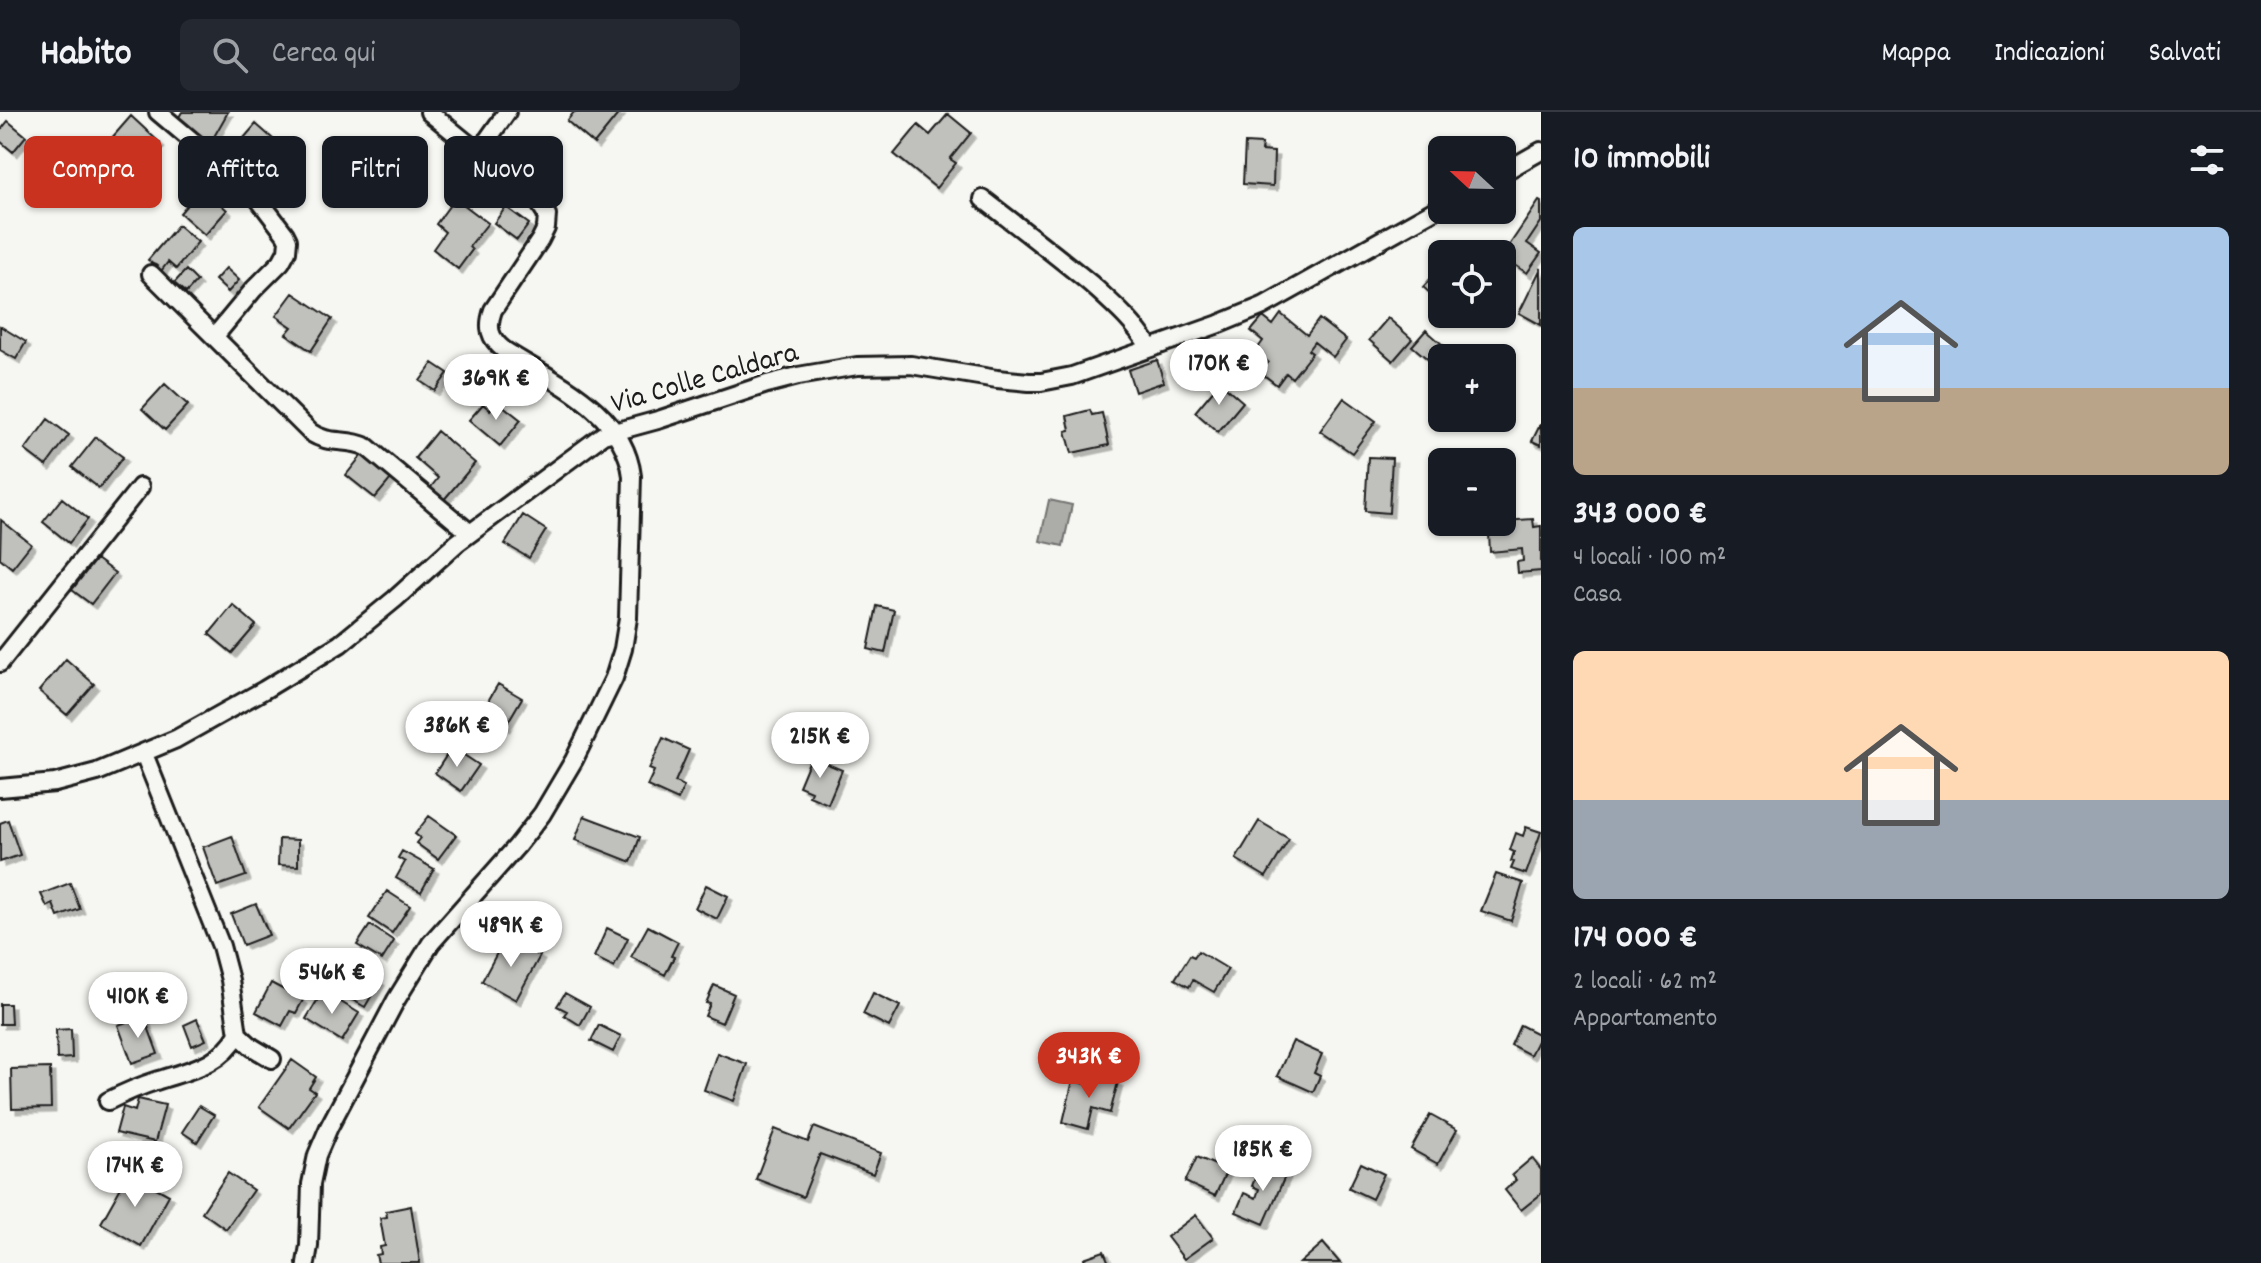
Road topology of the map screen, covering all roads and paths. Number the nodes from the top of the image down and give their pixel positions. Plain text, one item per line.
1 (158, 112) edge
2 (429, 112) edge
3 (507, 112) edge
4 (458, 136) edge
5 (490, 136) edge
6 (1541, 151) edge
7 (1516, 165) edge
8 (983, 199) dead end
9 (542, 208) edge
10 (1428, 214) edge
11 (151, 274) dead end
12 (215, 336) junction
13 (1150, 348) junction
14 (613, 432) junction
15 (140, 487) dead end
16 (470, 533) junction
17 (0, 663) edge
18 (144, 754) junction
19 (0, 788) edge
20 (238, 1034) junction
21 (272, 1059) dead end
22 (108, 1101) dead end
23 (306, 1263) edge

1 - 12 street
2 - 4 street
3 - 5 street
6 - 7 street
8 - 13 street
9 - 14 street
10 - 13 street, Via Colle Caldara
11 - 12 street
12 - 16 street
13 - 14 street, Via Colle Caldara
14 - 16 street, Via Colle Caldara
14 - 23 street
15 - 17 street
16 - 18 street, Via Colle Caldara
18 - 19 street, Via Colle Caldara
18 - 20 street
20 - 21 street
20 - 22 street

